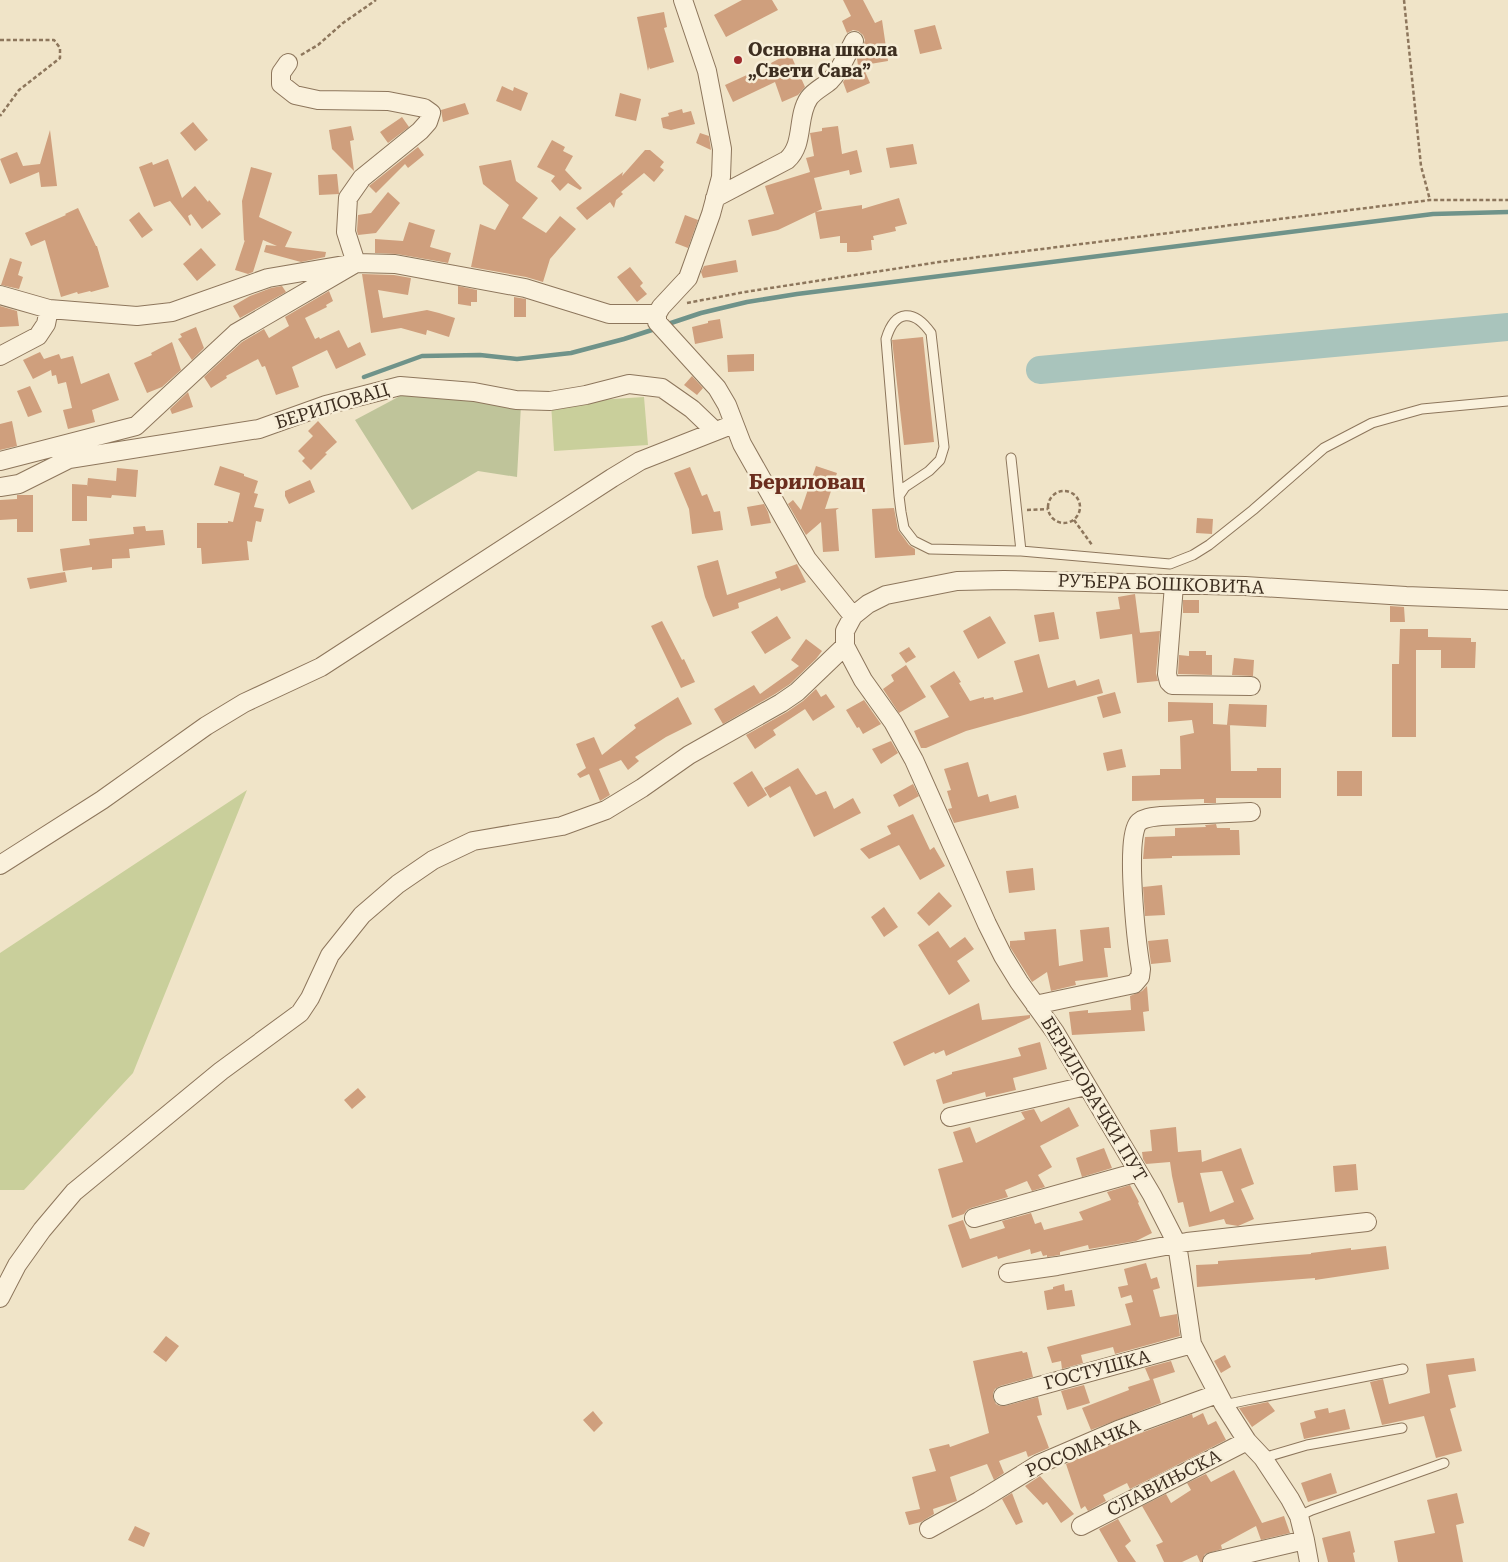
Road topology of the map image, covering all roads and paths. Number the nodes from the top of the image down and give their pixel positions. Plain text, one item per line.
1 (376, 0) edge
2 (683, 0) edge
3 (1404, 0) edge
4 (0, 40) edge
5 (854, 41) dead end
6 (288, 63) joint
7 (0, 116) edge
8 (715, 198) junction
9 (1430, 200) junction
10 (1508, 200) edge
11 (356, 263) junction
12 (0, 295) edge
13 (687, 303) dead end
14 (50, 309) junction
15 (660, 323) junction
16 (0, 356) edge
17 (1508, 401) edge
18 (734, 424) junction
19 (715, 431) junction
20 (1012, 458) dead end
21 (0, 461) edge
22 (0, 487) edge
23 (899, 496) junction
24 (1017, 510) junction
25 (1048, 510) junction
26 (1074, 520) junction
27 (1021, 551) junction
28 (1100, 557) junction
29 (1174, 585) junction
30 (1508, 600) edge
31 (853, 616) junction
32 (845, 646) junction
33 (1251, 686) dead end
34 (1251, 812) dead end
35 (0, 864) edge
36 (1035, 1005) junction
37 (1086, 1086) junction
38 (950, 1117) dead end
39 (1138, 1172) junction
40 (974, 1218) dead end
41 (1367, 1222) dead end
42 (1177, 1244) junction
43 (1008, 1273) dead end
44 (0, 1298) edge
45 (1192, 1344) junction
46 (1404, 1369) dead end
47 (1003, 1396) dead end
48 (1220, 1400) junction
49 (1402, 1428) dead end
50 (1247, 1441) junction
51 (1263, 1458) junction
52 (1444, 1463) dead end
53 (1299, 1516) junction
54 (1081, 1526) dead end
55 (929, 1529) dead end
56 (1305, 1540) junction
57 (1212, 1562) edge
58 (1309, 1562) edge

1 - 6 path
2 - 8 street
3 - 9 path
4 - 7 path
5 - 8 street
6 - 11 street
8 - 15 street
9 - 10 path
9 - 13 path
11 - 14 street
11 - 15 street
11 - 21 street
12 - 14 street
14 - 16 street
15 - 18 street
17 - 28 lane
18 - 19 street
18 - 31 street
19 - 22 street, БЕРИЛОВАЦ
19 - 35 street
20 - 24 lane
23 - 23 lane
23 - 27 lane
24 - 25 path
24 - 27 lane
25 - 26 path
25 - 26 path
26 - 28 path
27 - 28 lane
29 - 30 street, РУЂЕРА БОШКОВИЋА
29 - 31 street, РУЂЕРА БОШКОВИЋА
29 - 33 street
31 - 32 street
32 - 36 street, БЕРИЛОВАЧКИ ПУТ
32 - 44 street
34 - 36 street
36 - 37 street, БЕРИЛОВАЧКИ ПУТ
37 - 38 street
37 - 39 street, БЕРИЛОВАЧКИ ПУТ
39 - 40 street
39 - 42 street, БЕРИЛОВАЧКИ ПУТ
41 - 42 street
42 - 43 street
42 - 45 street, БЕРИЛОВАЧКИ ПУТ
45 - 47 street, ГОСТУШКА
45 - 48 street, БЕРИЛОВАЧКИ ПУТ
46 - 48 lane
48 - 50 street, БЕРИЛОВАЧКИ ПУТ
48 - 55 street, РОСОМАЧКА
49 - 51 lane
50 - 51 street, БЕРИЛОВАЧКИ ПУТ
50 - 54 street, СЛАВИЊСКА
51 - 53 street, БЕРИЛОВАЧКИ ПУТ
52 - 53 lane
53 - 56 street, БЕРИЛОВАЧКИ ПУТ
56 - 57 street
56 - 58 street, БЕРИЛОВАЧКИ ПУТ

